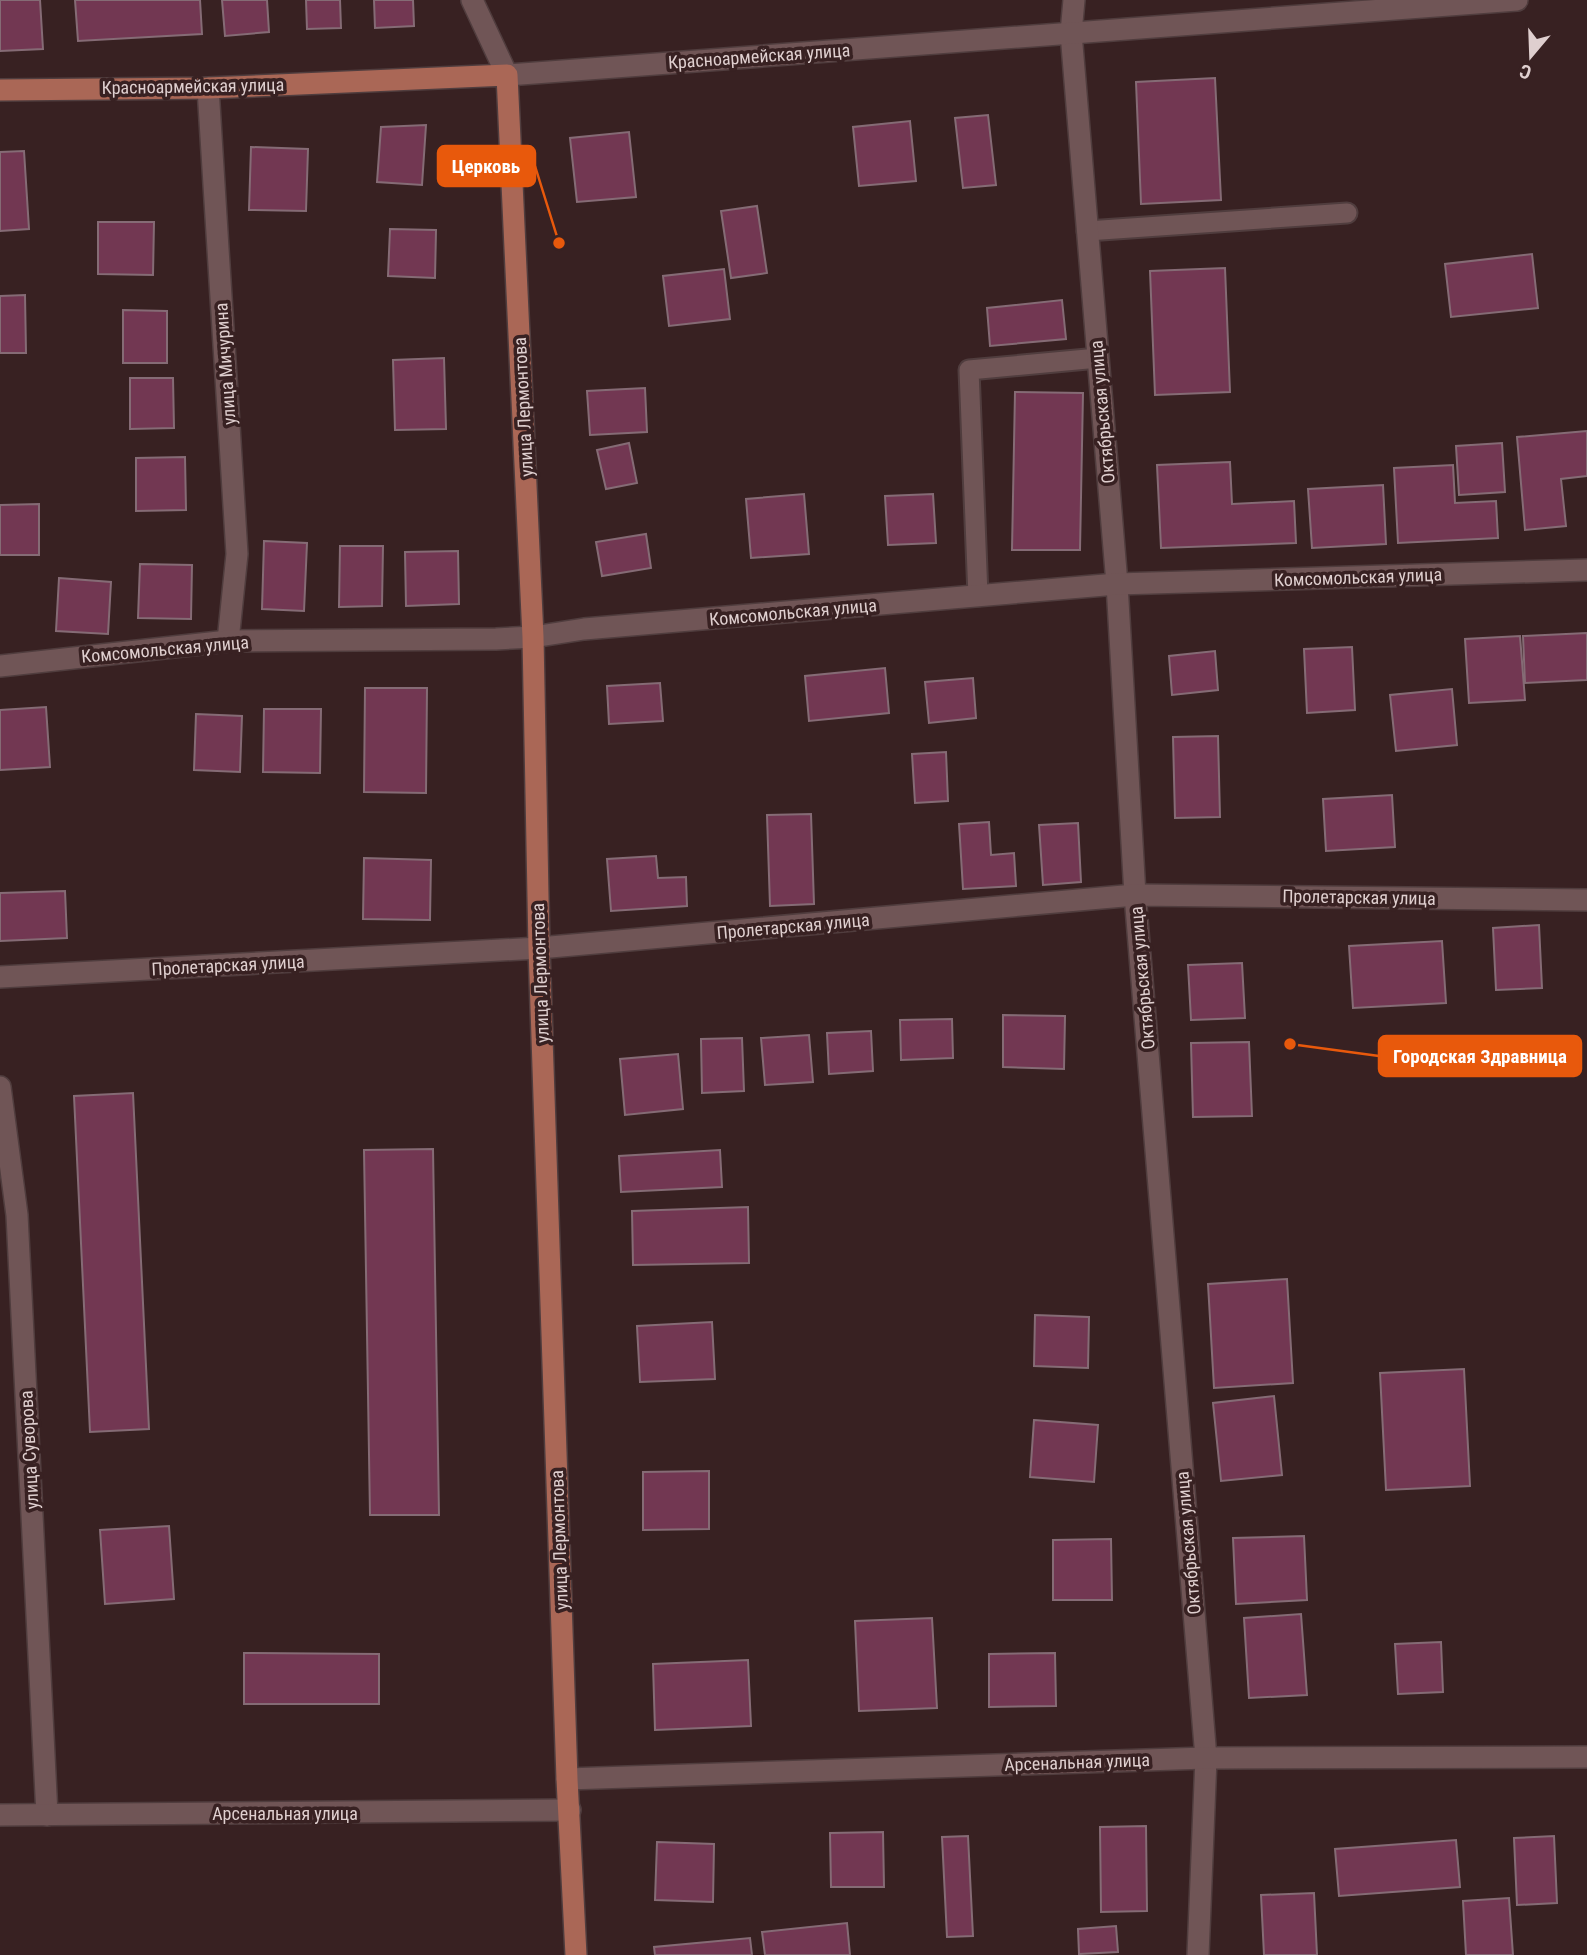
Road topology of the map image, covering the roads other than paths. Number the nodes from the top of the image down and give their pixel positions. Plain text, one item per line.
1 (472, 0) edge
2 (1074, 0) edge
3 (1517, 0) edge
4 (1071, 33) junction
5 (508, 75) junction
6 (208, 88) junction
7 (0, 90) edge
8 (1347, 213) dead end
9 (1087, 231) junction
10 (1098, 358) junction
11 (1587, 570) edge
12 (1117, 584) junction
13 (978, 596) junction
14 (533, 637) junction
15 (228, 641) junction
16 (0, 666) edge
17 (1135, 895) junction
18 (1587, 900) edge
19 (539, 948) junction
20 (0, 976) edge
21 (0, 1087) edge
22 (1587, 1757) edge
23 (1206, 1758) junction
24 (567, 1779) junction
25 (570, 1810) junction
26 (0, 1815) edge
27 (47, 1815) junction
28 (576, 1955) edge
29 (1198, 1955) edge

1 - 5 street, улица Лермонтова
2 - 4 street, Октябрьская улица
3 - 4 street, Красноармейская улица
4 - 5 street, Красноармейская улица
4 - 9 street, Октябрьская улица
5 - 6 main road, Красноармейская улица
5 - 14 main road, улица Лермонтова
6 - 7 main road, Красноармейская улица
6 - 15 street, улица Мичурина
8 - 9 lane
9 - 10 street, Октябрьская улица
10 - 12 street, Октябрьская улица
10 - 13 lane
11 - 12 street, Комсомольская улица
12 - 13 street, Комсомольская улица
12 - 17 street, Октябрьская улица
13 - 14 street, Комсомольская улица
14 - 15 street, Комсомольская улица
14 - 19 main road, улица Лермонтова
15 - 16 street, Комсомольская улица
17 - 18 street, Пролетарская улица
17 - 19 street, Пролетарская улица
17 - 23 street, Октябрьская улица
19 - 20 street, Пролетарская улица
19 - 24 main road, улица Лермонтова
21 - 27 street, улица Суворова
22 - 23 street, Арсенальная улица
23 - 24 street, Арсенальная улица
23 - 29 street, Октябрьская улица
24 - 25 main road, улица Лермонтова
25 - 27 street, Арсенальная улица
25 - 28 main road, улица Лермонтова
26 - 27 street, Арсенальная улица

